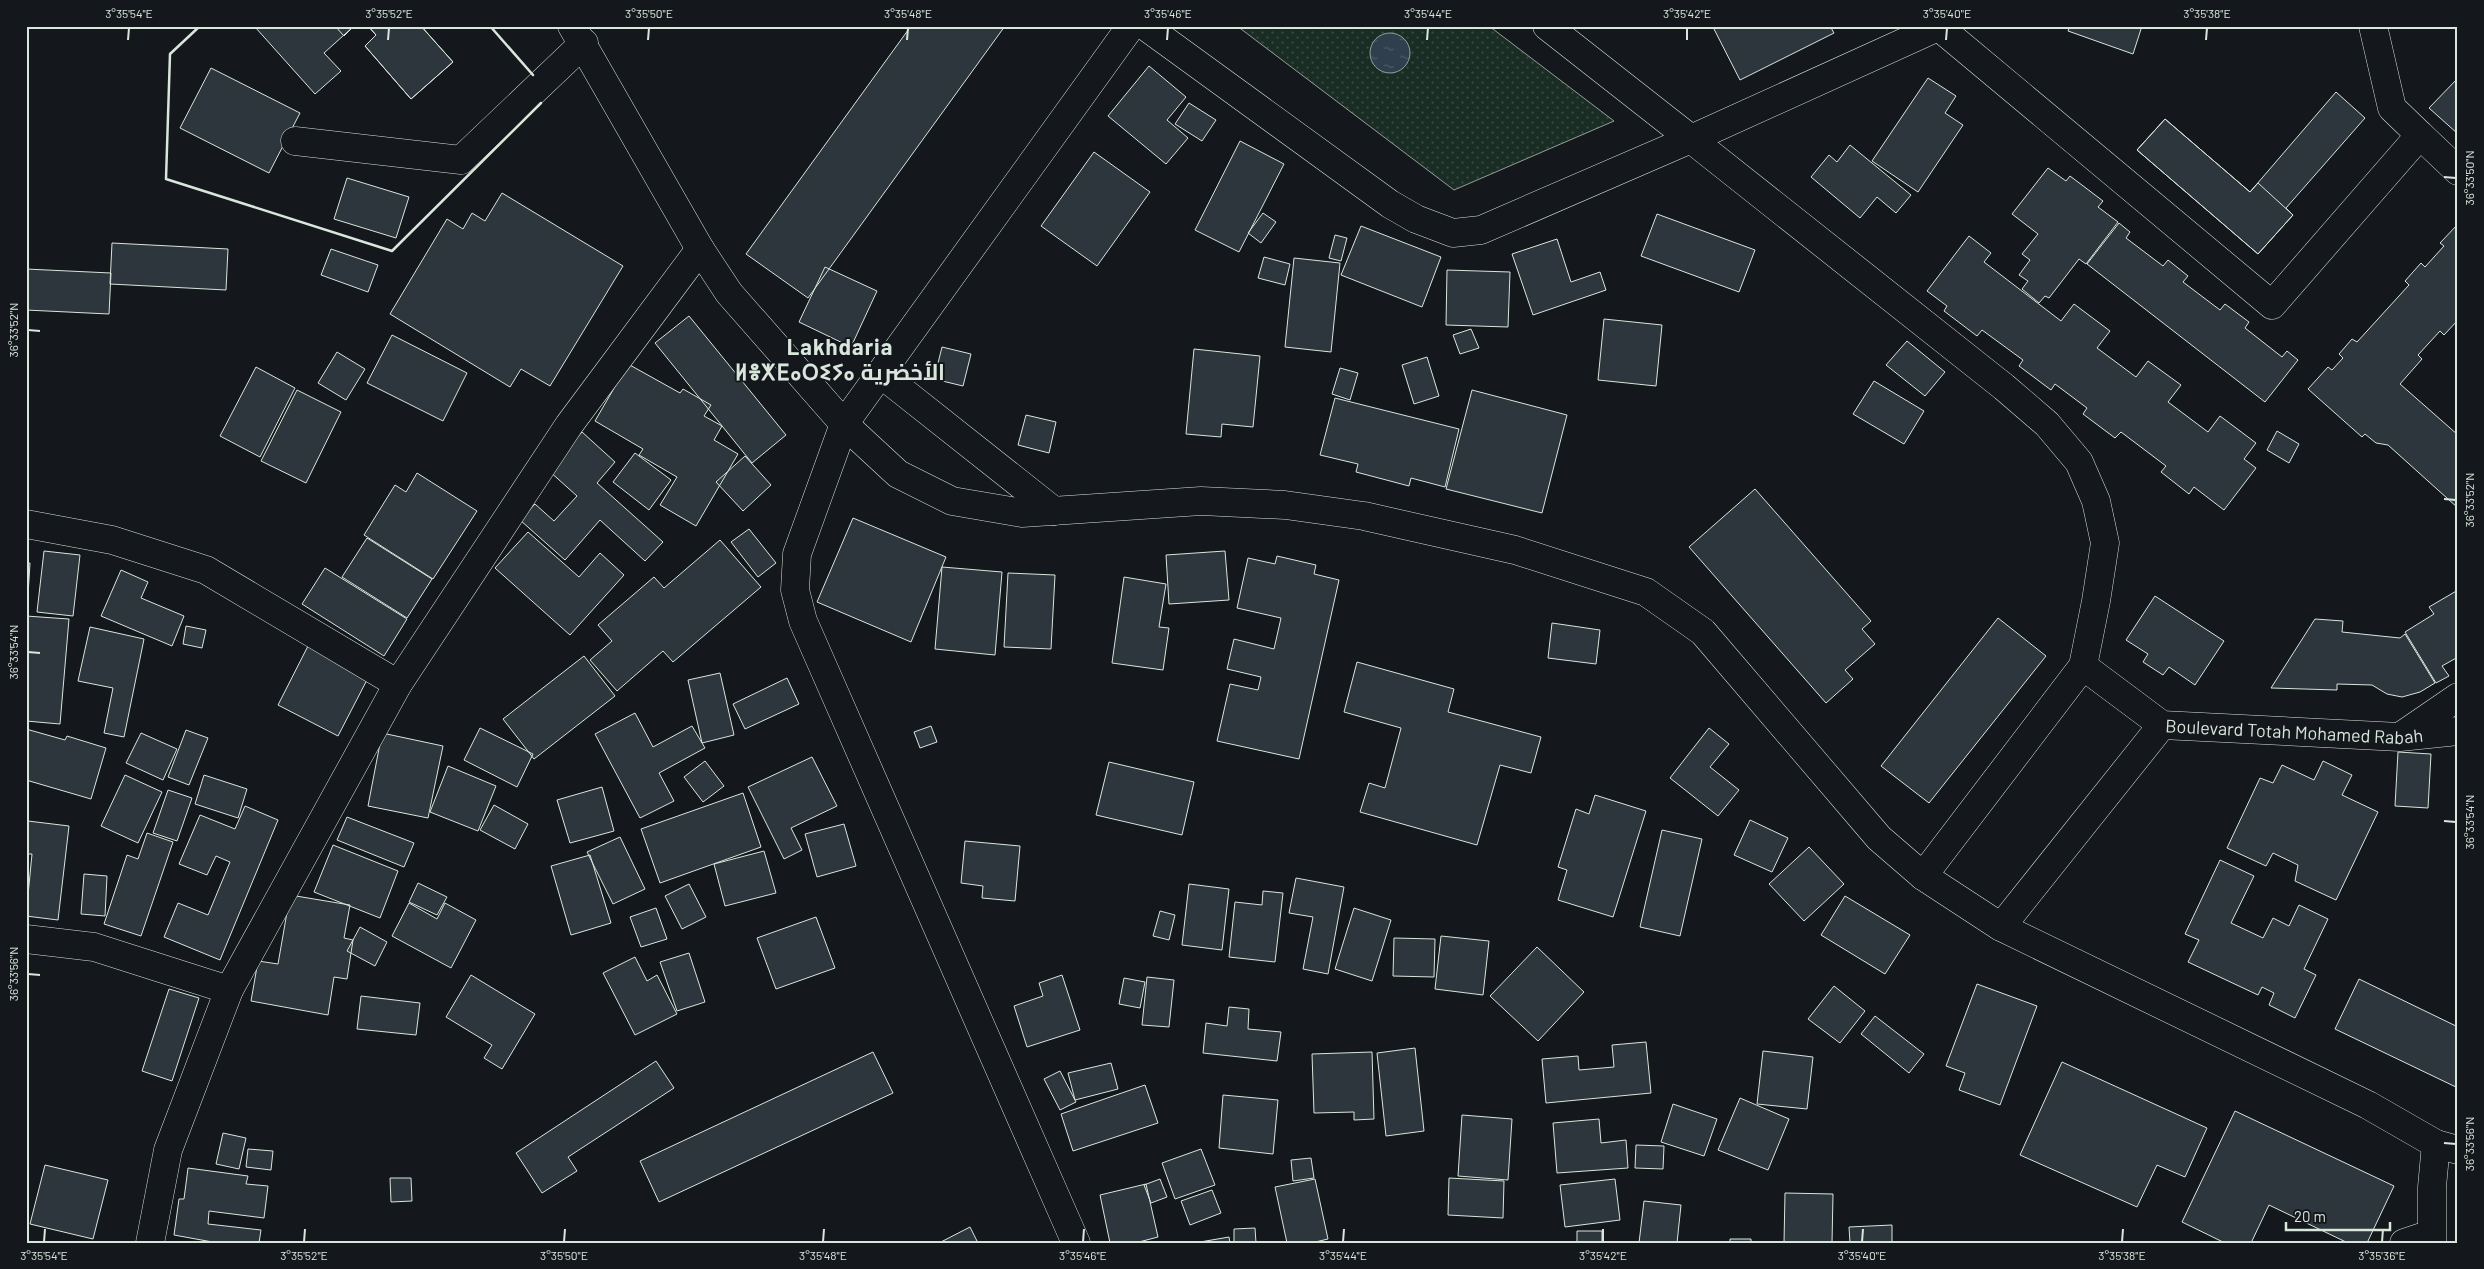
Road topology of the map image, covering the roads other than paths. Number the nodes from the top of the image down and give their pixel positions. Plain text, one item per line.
1 (1131, 26) edge
2 (1145, 26) edge
3 (1547, 26) edge
4 (2373, 26) edge
5 (1939, 27) edge
6 (578, 35) edge
7 (2420, 135) junction
8 (1691, 139) junction
9 (295, 142) dead end
10 (2458, 171) edge
11 (700, 249) junction
12 (881, 374) junction
13 (844, 424) junction
14 (1054, 511) junction
15 (26, 524) edge
16 (2083, 666) junction
17 (398, 684) junction
18 (2458, 698) edge
19 (2162, 725) junction
20 (2458, 731) edge
21 (2400, 737) junction
22 (1923, 876) junction
23 (2001, 927) junction
24 (26, 939) edge
25 (229, 990) junction
26 (2447, 1147) edge
27 (2432, 1239) edge
28 (150, 1243) edge
29 (1076, 1243) edge
30 (2404, 1243) edge

1 - 12 street
2 - 8 street
3 - 8 street
4 - 7 street
5 - 7 street
5 - 8 street
6 - 9 street
6 - 11 street
7 - 10 street
8 - 16 street
11 - 13 street
11 - 17 street
12 - 13 street
12 - 14 street
13 - 14 street
13 - 29 street
14 - 22 street
15 - 17 street
16 - 19 street, Boulevard Totah Mohamed Rabah
16 - 22 street
17 - 25 street
18 - 21 street
19 - 21 street, Boulevard Totah Mohamed Rabah
19 - 23 street
20 - 21 street, Boulevard Totah Mohamed Rabah
22 - 23 street
23 - 26 street
24 - 25 street
25 - 28 street
26 - 27 street
27 - 30 street

